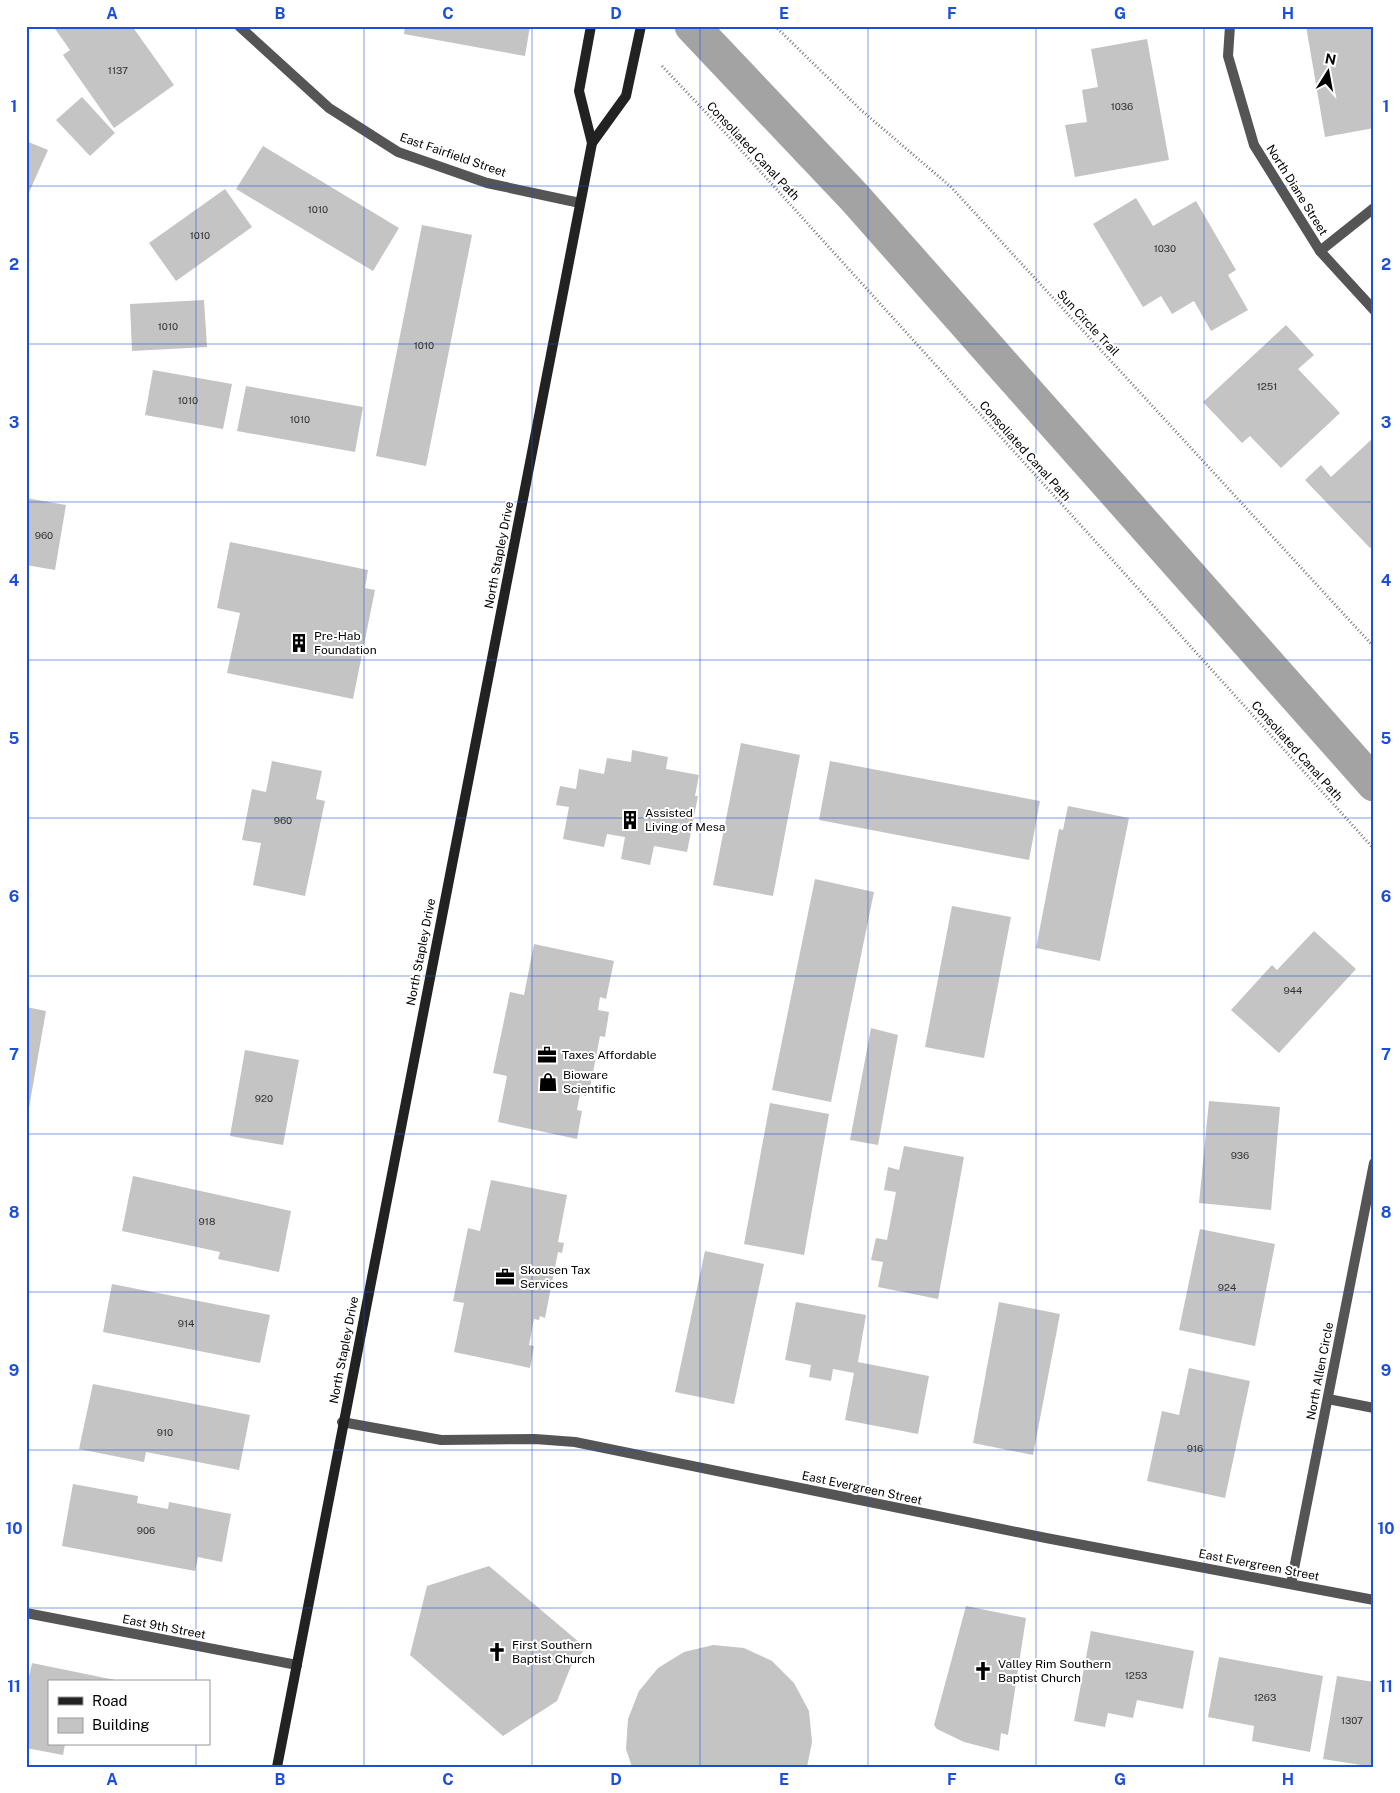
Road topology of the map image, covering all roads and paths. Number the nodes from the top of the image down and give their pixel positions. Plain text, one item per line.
1 (239, 26) edge
2 (591, 26) edge
3 (641, 26) edge
4 (775, 26) edge
5 (1230, 26) edge
6 (662, 66) dead end
7 (592, 143) junction
8 (580, 203) junction
9 (1374, 208) edge
10 (1320, 251) junction
11 (1374, 310) edge
12 (1374, 647) edge
13 (1374, 849) edge
14 (1374, 1163) edge
15 (1328, 1400) junction
16 (1374, 1408) edge
17 (342, 1422) junction
18 (1291, 1584) junction
19 (1374, 1600) edge
20 (26, 1612) edge
21 (297, 1665) junction
22 (277, 1767) edge

1 - 8 street, East Fairfield Street
2 - 7 main road, North Stapley Drive
3 - 7 main road, North Stapley Drive
4 - 12 path, Sun Circle Trail
5 - 10 street, North Diane Street
6 - 13 path, Consoliated Canal Path
7 - 8 main road, North Stapley Drive
8 - 17 main road, North Stapley Drive
9 - 10 street
10 - 11 street, North Diane Street
14 - 15 street, North Allen Circle
15 - 16 street
15 - 18 street, North Allen Circle
17 - 18 street, East Evergreen Street
17 - 21 main road, North Stapley Drive
18 - 19 street, East Evergreen Street
20 - 21 street, East 9th Street
21 - 22 main road, North Stapley Drive

